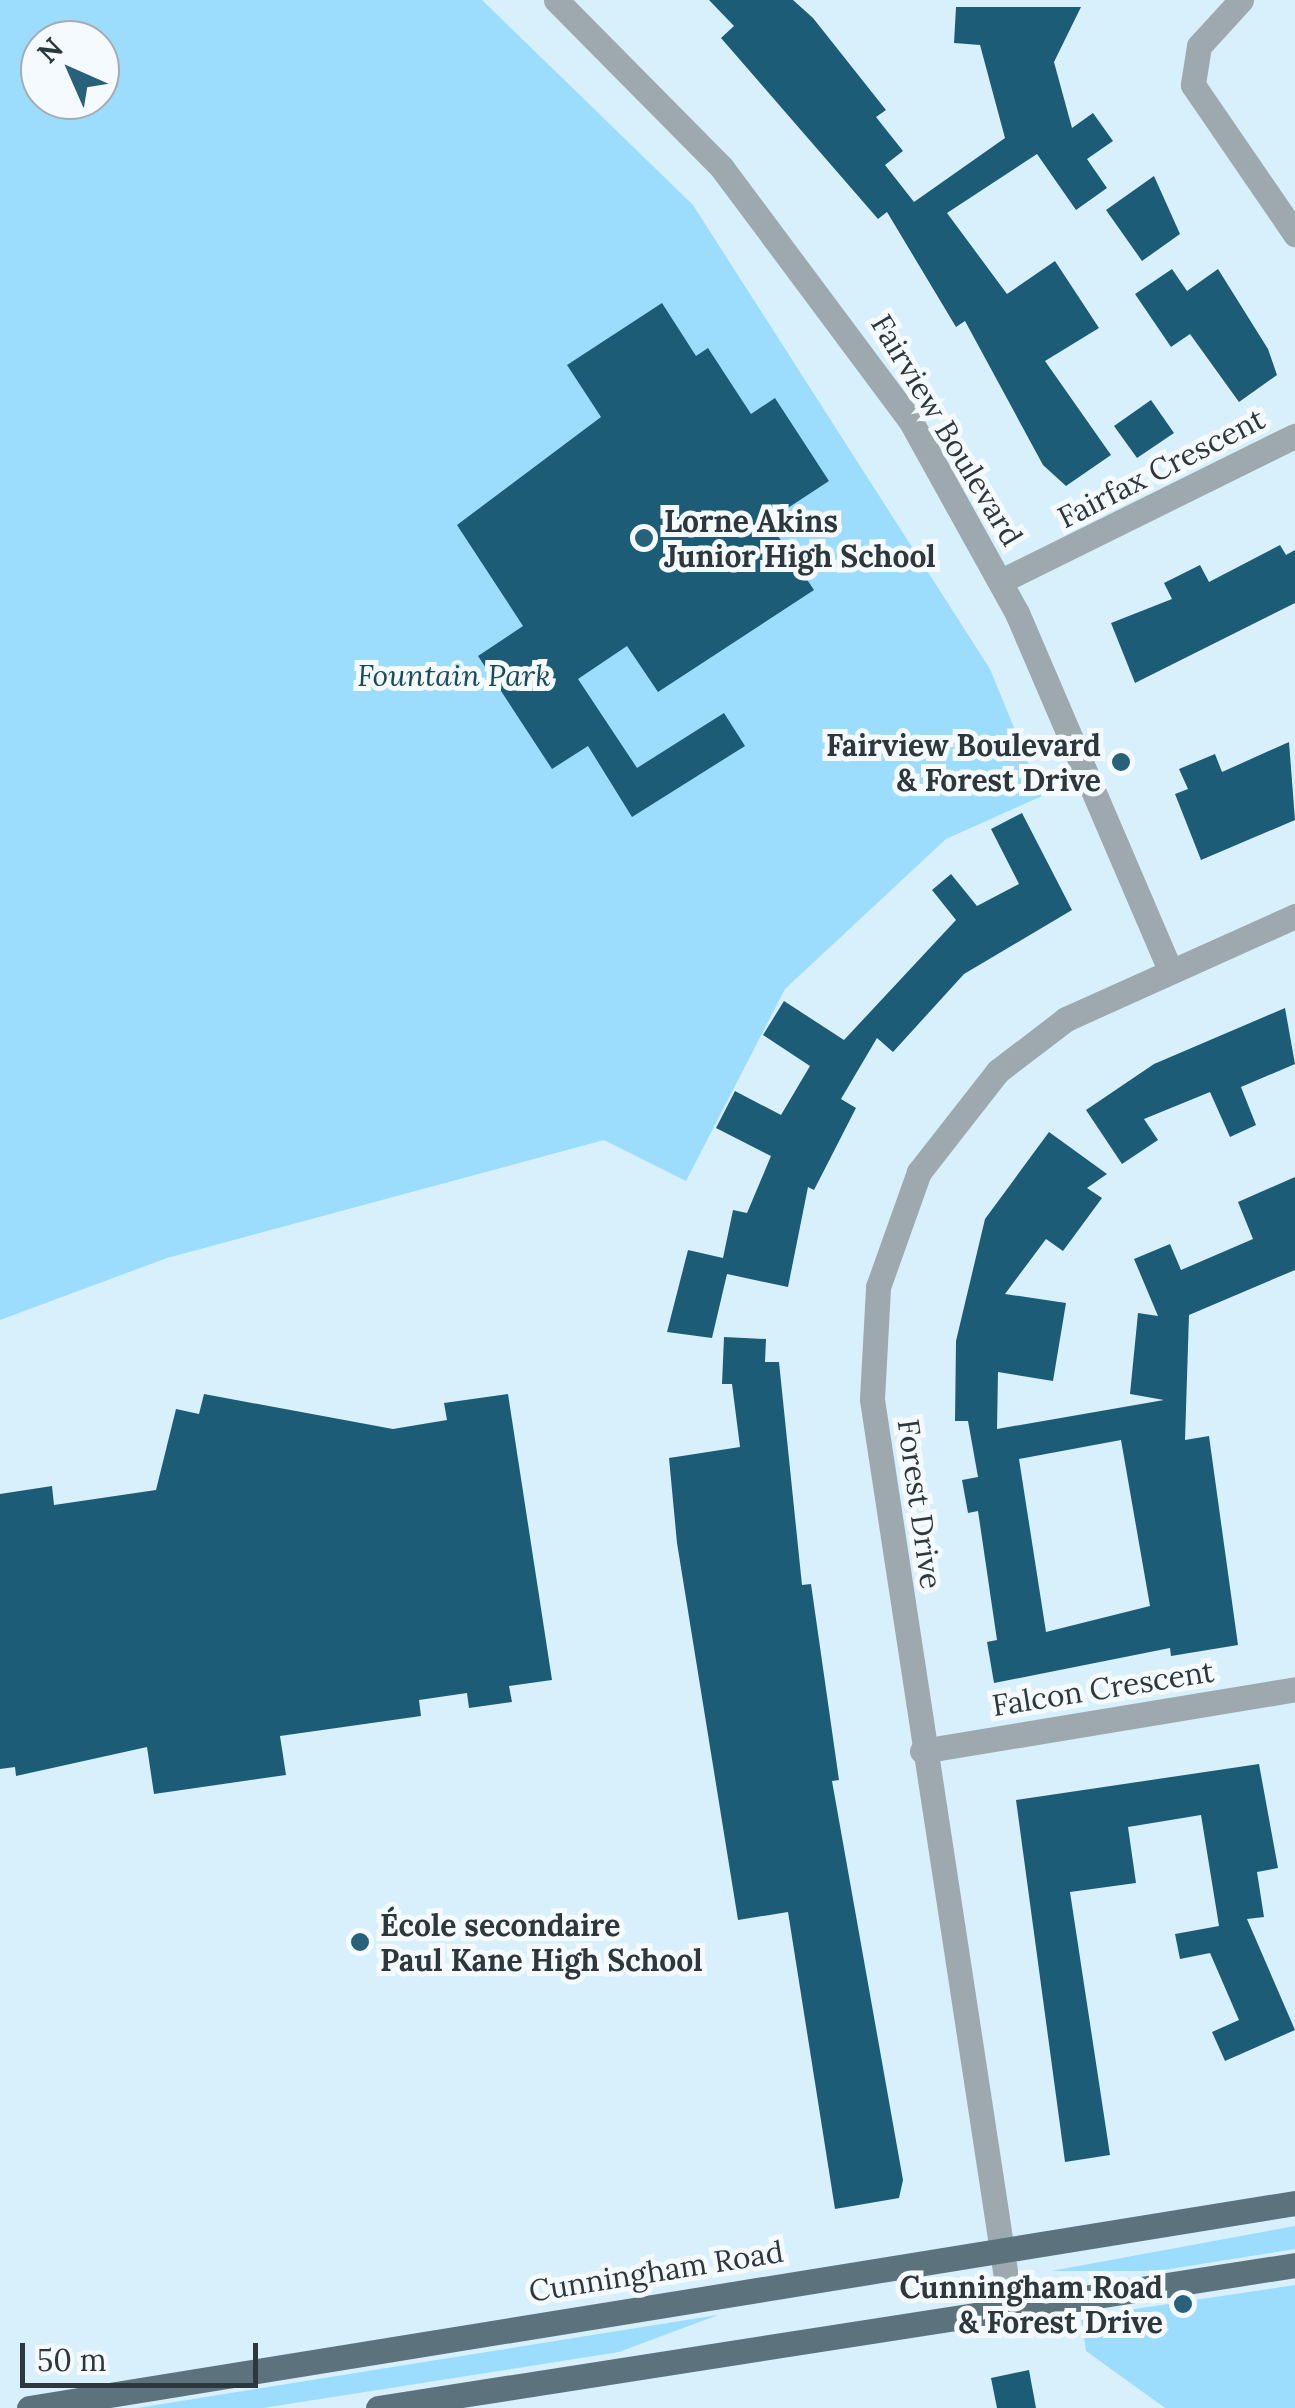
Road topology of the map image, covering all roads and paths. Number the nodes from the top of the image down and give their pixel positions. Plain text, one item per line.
1 (556, 0) edge
2 (1240, 0) edge
3 (1295, 234) edge
4 (1295, 436) edge
5 (1001, 580) junction
6 (1295, 916) edge
7 (1170, 967) junction
8 (1295, 1689) edge
9 (922, 1752) junction
10 (1295, 2203) edge
11 (1001, 2247) junction
12 (1295, 2265) edge
13 (1011, 2310) junction
14 (29, 2408) edge
15 (378, 2408) edge

1 - 5 street, Fairview Boulevard
2 - 3 street
4 - 5 street, Fairfax Crescent
5 - 7 street, Fairview Boulevard
6 - 7 street, Forest Drive
7 - 9 street, Forest Drive
8 - 9 street, Falcon Crescent
9 - 11 street, Forest Drive
10 - 11 main road, Cunningham Road
11 - 13 street, Forest Drive
11 - 14 main road, Cunningham Road
12 - 13 main road
13 - 15 main road

